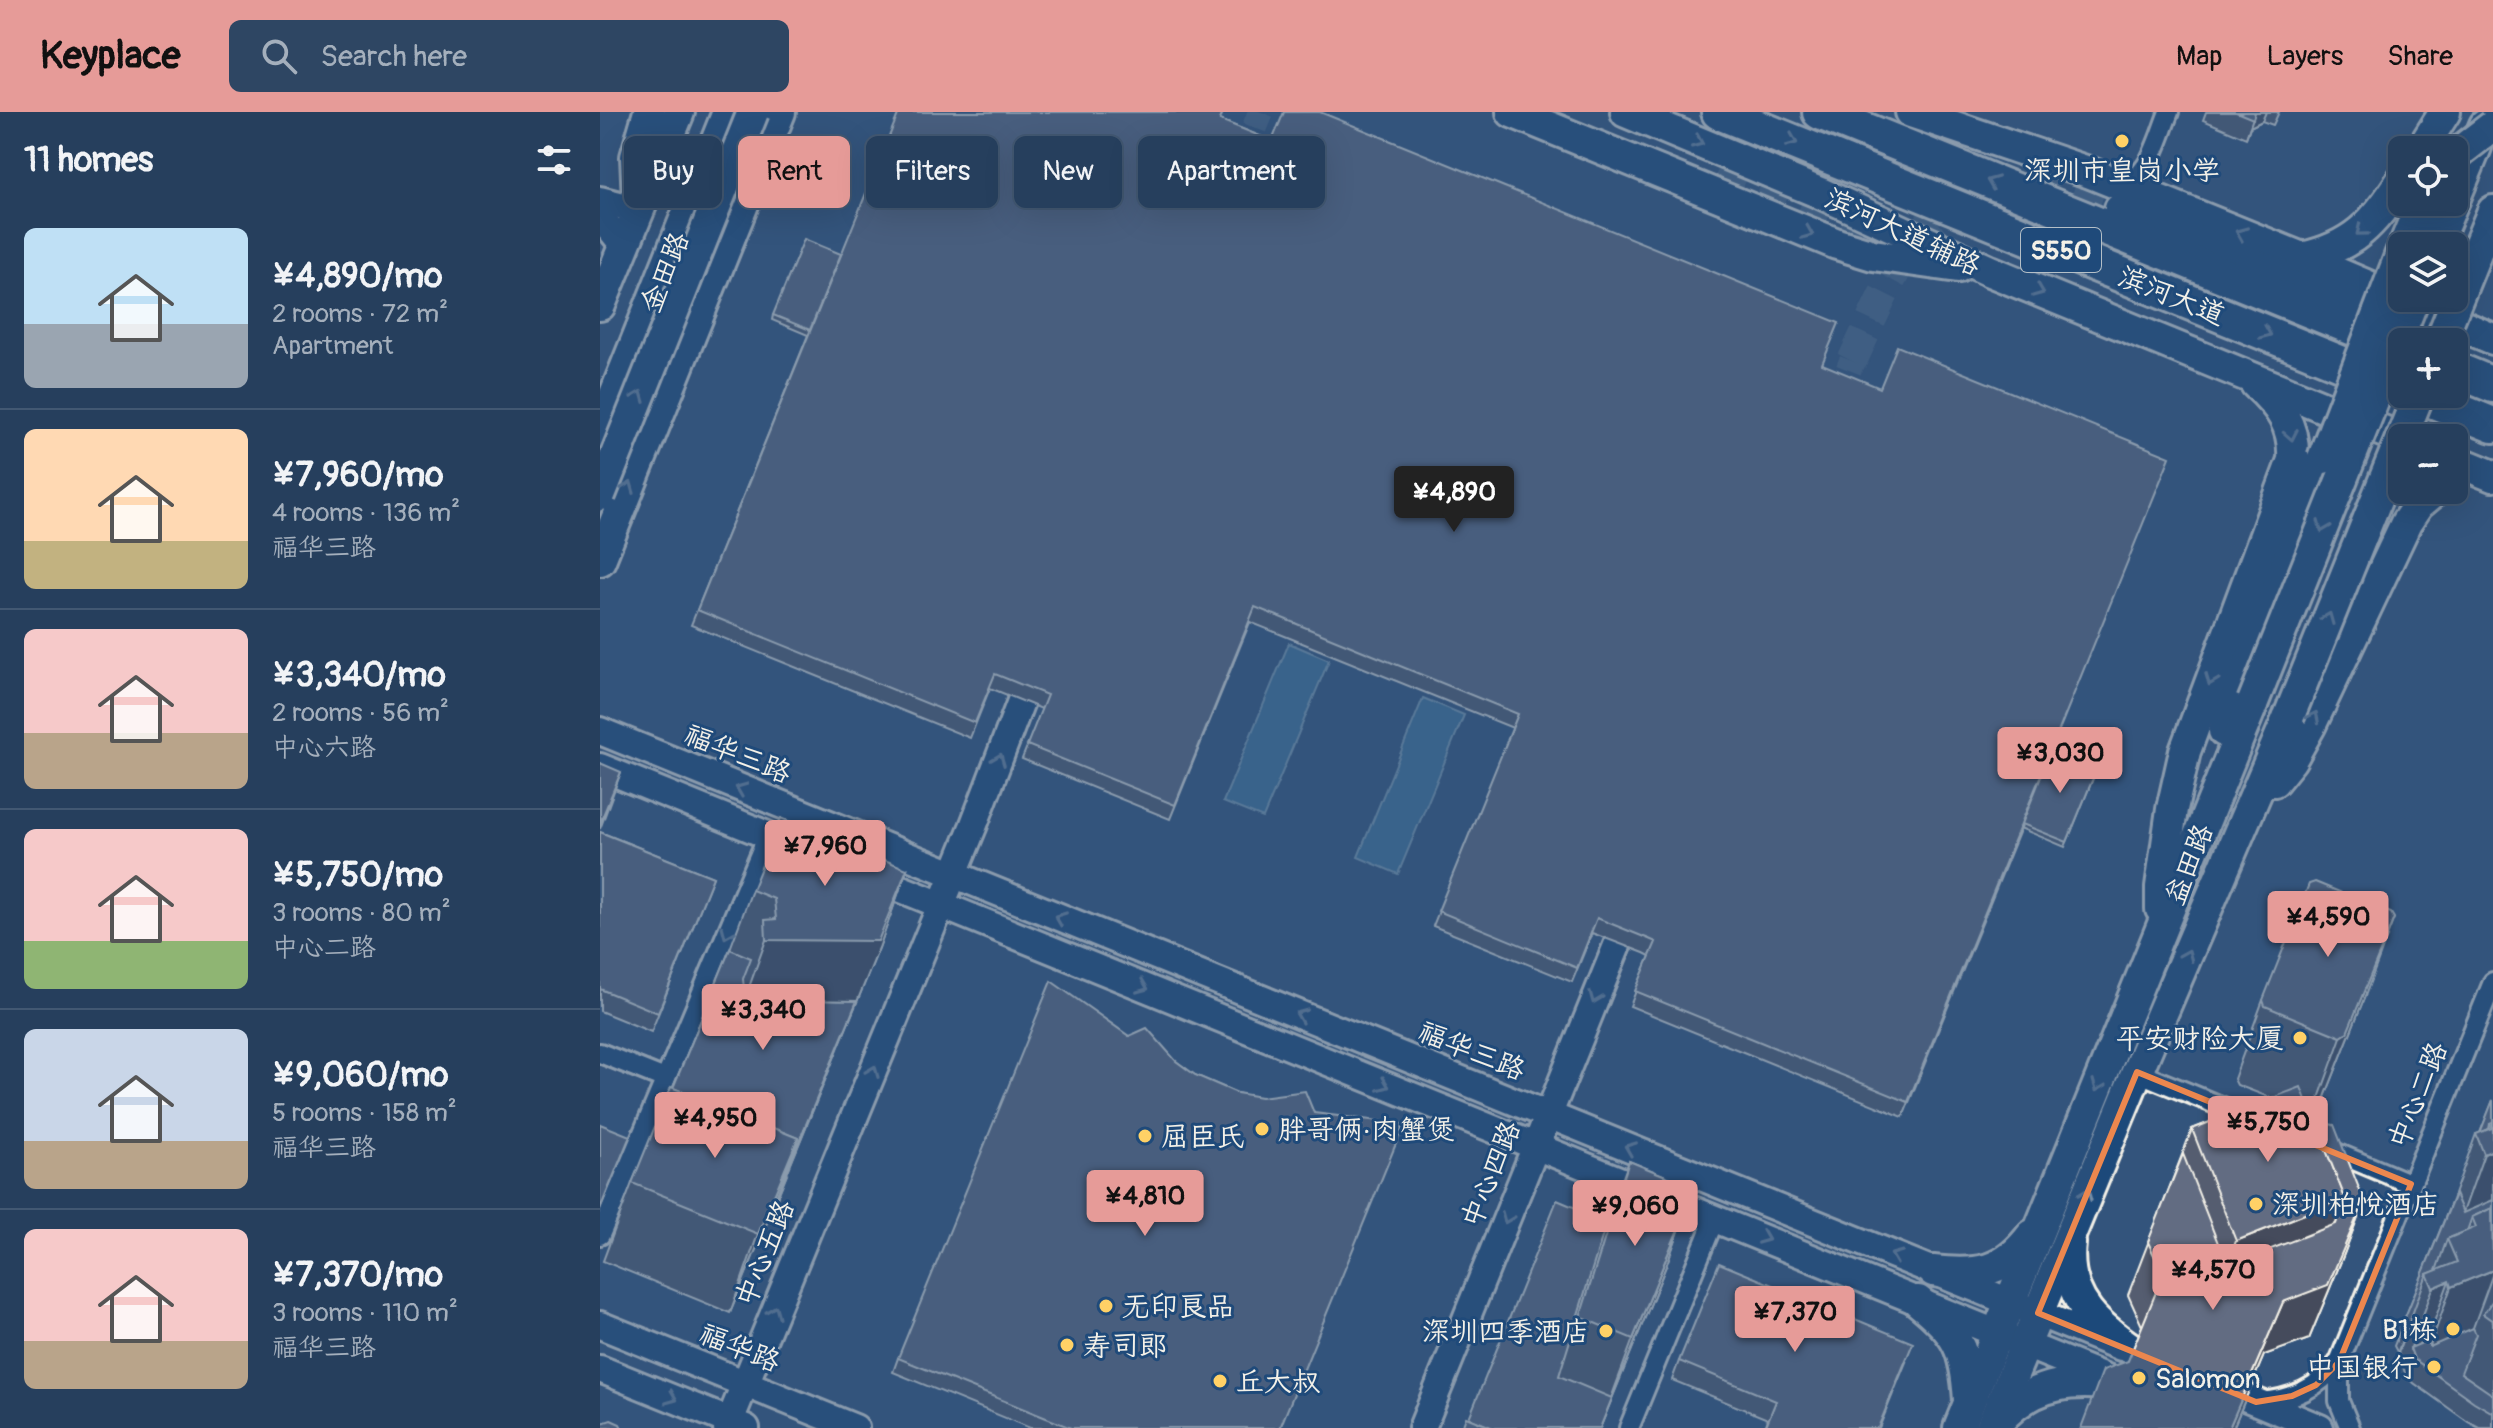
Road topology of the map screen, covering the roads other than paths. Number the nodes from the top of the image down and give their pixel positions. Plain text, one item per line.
1 (649, 112) edge
2 (679, 112) edge
3 (728, 112) edge
4 (1512, 112) edge
5 (1555, 112) edge
6 (1626, 112) edge
7 (1719, 112) edge
8 (1820, 112) edge
9 (1911, 112) edge
10 (2169, 112) edge
11 (2445, 112) edge
12 (2490, 112) edge
13 (770, 114) edge
14 (2493, 126) edge
15 (718, 136) edge
16 (2430, 136) edge
17 (2468, 145) edge
18 (722, 160) edge
19 (2148, 164) junction
20 (1715, 177) tunnel mouth
21 (2118, 196) junction
22 (600, 200) edge
23 (2158, 200) junction
24 (2388, 200) edge
25 (690, 208) edge
26 (712, 208) edge
27 (639, 210) junction
28 (2493, 211) edge
29 (2446, 219) edge
30 (600, 220) edge
31 (2493, 222) edge
32 (726, 245) junction
33 (624, 246) junction
34 (2477, 250) junction
35 (2302, 258) junction
36 (1990, 271) junction
37 (2388, 291) edge
38 (600, 305) edge
39 (2408, 312) edge
40 (2446, 328) edge
41 (2493, 340) edge
42 (2388, 342) edge
43 (2245, 375) junction
44 (2468, 375) edge
45 (2388, 382) edge
46 (2493, 385) edge
47 (2412, 408) edge
48 (2452, 408) edge
49 (2493, 425) edge
50 (600, 432) edge
51 (2388, 433) edge
52 (2468, 466) edge
53 (2493, 478) edge
54 (2468, 479) edge
55 (600, 495) edge
56 (2419, 504) edge
57 (600, 560) edge
58 (2244, 695) junction
59 (1021, 701) dead end
60 (600, 731) edge
61 (600, 767) edge
62 (2252, 802) junction
63 (768, 835) junction
64 (953, 874) junction
65 (941, 905) junction
66 (2162, 929) junction
67 (1618, 943) dead end
68 (2493, 982) edge
69 (600, 1053) edge
70 (2137, 1072) junction
71 (665, 1079) junction
72 (1548, 1115) junction
73 (2267, 1125) edge
74 (2310, 1142) edge
75 (1536, 1146) junction
76 (2411, 1184) junction
77 (2046, 1214) junction
78 (1715, 1218) junction
79 (2073, 1228) junction
80 (600, 1235) edge
81 (1933, 1271) junction
82 (1918, 1301) junction
83 (2010, 1302) junction
84 (2038, 1313) junction
85 (600, 1325) edge
86 (1997, 1333) junction
87 (2025, 1344) junction
88 (2144, 1357) junction
89 (2339, 1362) junction
90 (600, 1369) edge
91 (745, 1383) junction
92 (2130, 1387) junction
93 (2159, 1399) edge
94 (2256, 1402) junction
95 (1964, 1416) edge
96 (734, 1426) edge
97 (855, 1428) edge
98 (1422, 1428) edge
99 (1629, 1428) edge
100 (1992, 1428) edge
101 (2320, 1428) edge
102 (2350, 1428) edge

1 - 27 main road
2 - 27 main road, 金田路
3 - 15 main road, 金田路
4 -> 36 main road
5 - 20 main road
6 -> 36 main road, 滨河大道辅路
7 -> 45 highway, 滨河大道 / S550
42 -> 8 highway, 滨河大道 / S550
9 - 21 main road
10 - 19 street
11 - 16 main road
12 - 29 main road
13 - 18 main road
13 - 32 main road
55 -> 13 main road, bridge
14 - 17 main road, bridge
19 - 21 street
19 - 23 street
21 - 23 main road
21 - 41 main road
22 - 27 street
35 -> 23 main road
24 -> 35 main road
25 - 50 main road, 金田路
26 - 32 main road
27 - 33 main road, 金田路
28 - 34 main road
30 - 33 street
31 - 34 main road
57 -> 32 main road
33 - 38 main road, 金田路
34 - 40 main road, bridge
35 - 41 main road
36 -> 43 main road, 滨河大道辅路
37 - 58 main road, bridge
39 -> 58 main road, 益田路, bridge
43 - 51 main road, 滨河大道辅路
43 -> 66 main road
44 - 46 highway
62 -> 47 main road, 益田路, bridge
48 - 49 highway
52 - 53 main road
53 - 54 main road
62 -> 56 main road
58 - 66 main road, 益田路
64 -> 59 street, 中心五路
64 -> 60 street, 福华三路
61 - 63 street
70 -> 62 main road, 益田路
63 - 65 street
63 -> 71 street
64 - 65 street, 中心五路
72 -> 64 street, 福华三路
65 -> 75 street
91 -> 65 street, 中心五路
66 -> 77 main road, 益田路
67 -> 72 street, 中心四路
68 - 76 street, 中心二路
69 - 71 street
70 - 73 street
79 -> 70 main road, 益田路
71 - 80 street
72 - 75 street, 中心四路
81 -> 72 street, 福华三路
74 - 76 street
75 - 78 street
75 -> 98 street, 中心四路
76 - 89 street, 中心二路
77 - 81 main road
77 - 83 main road, 益田路
78 -> 82 street
78 - 99 street
79 - 84 main road, 益田路
79 - 88 main road
81 - 83 street, 福华三路
82 - 86 street
82 - 95 main road
83 - 84 street, 福华三路
83 - 86 main road, 益田路
84 - 87 main road, 益田路
84 - 88 street, 福华三路
85 - 91 street, 福华路
86 - 87 street
86 - 95 main road, 益田路
87 - 92 street
87 - 100 main road, 益田路
88 - 94 street, 福华三路
89 - 94 street, 中心二路
89 - 102 street, 中心二路
90 -> 96 street
91 - 96 street, 中心五路
91 - 97 street, 福华路
92 - 93 street
92 - 100 main road
94 - 101 street, 福华三路

